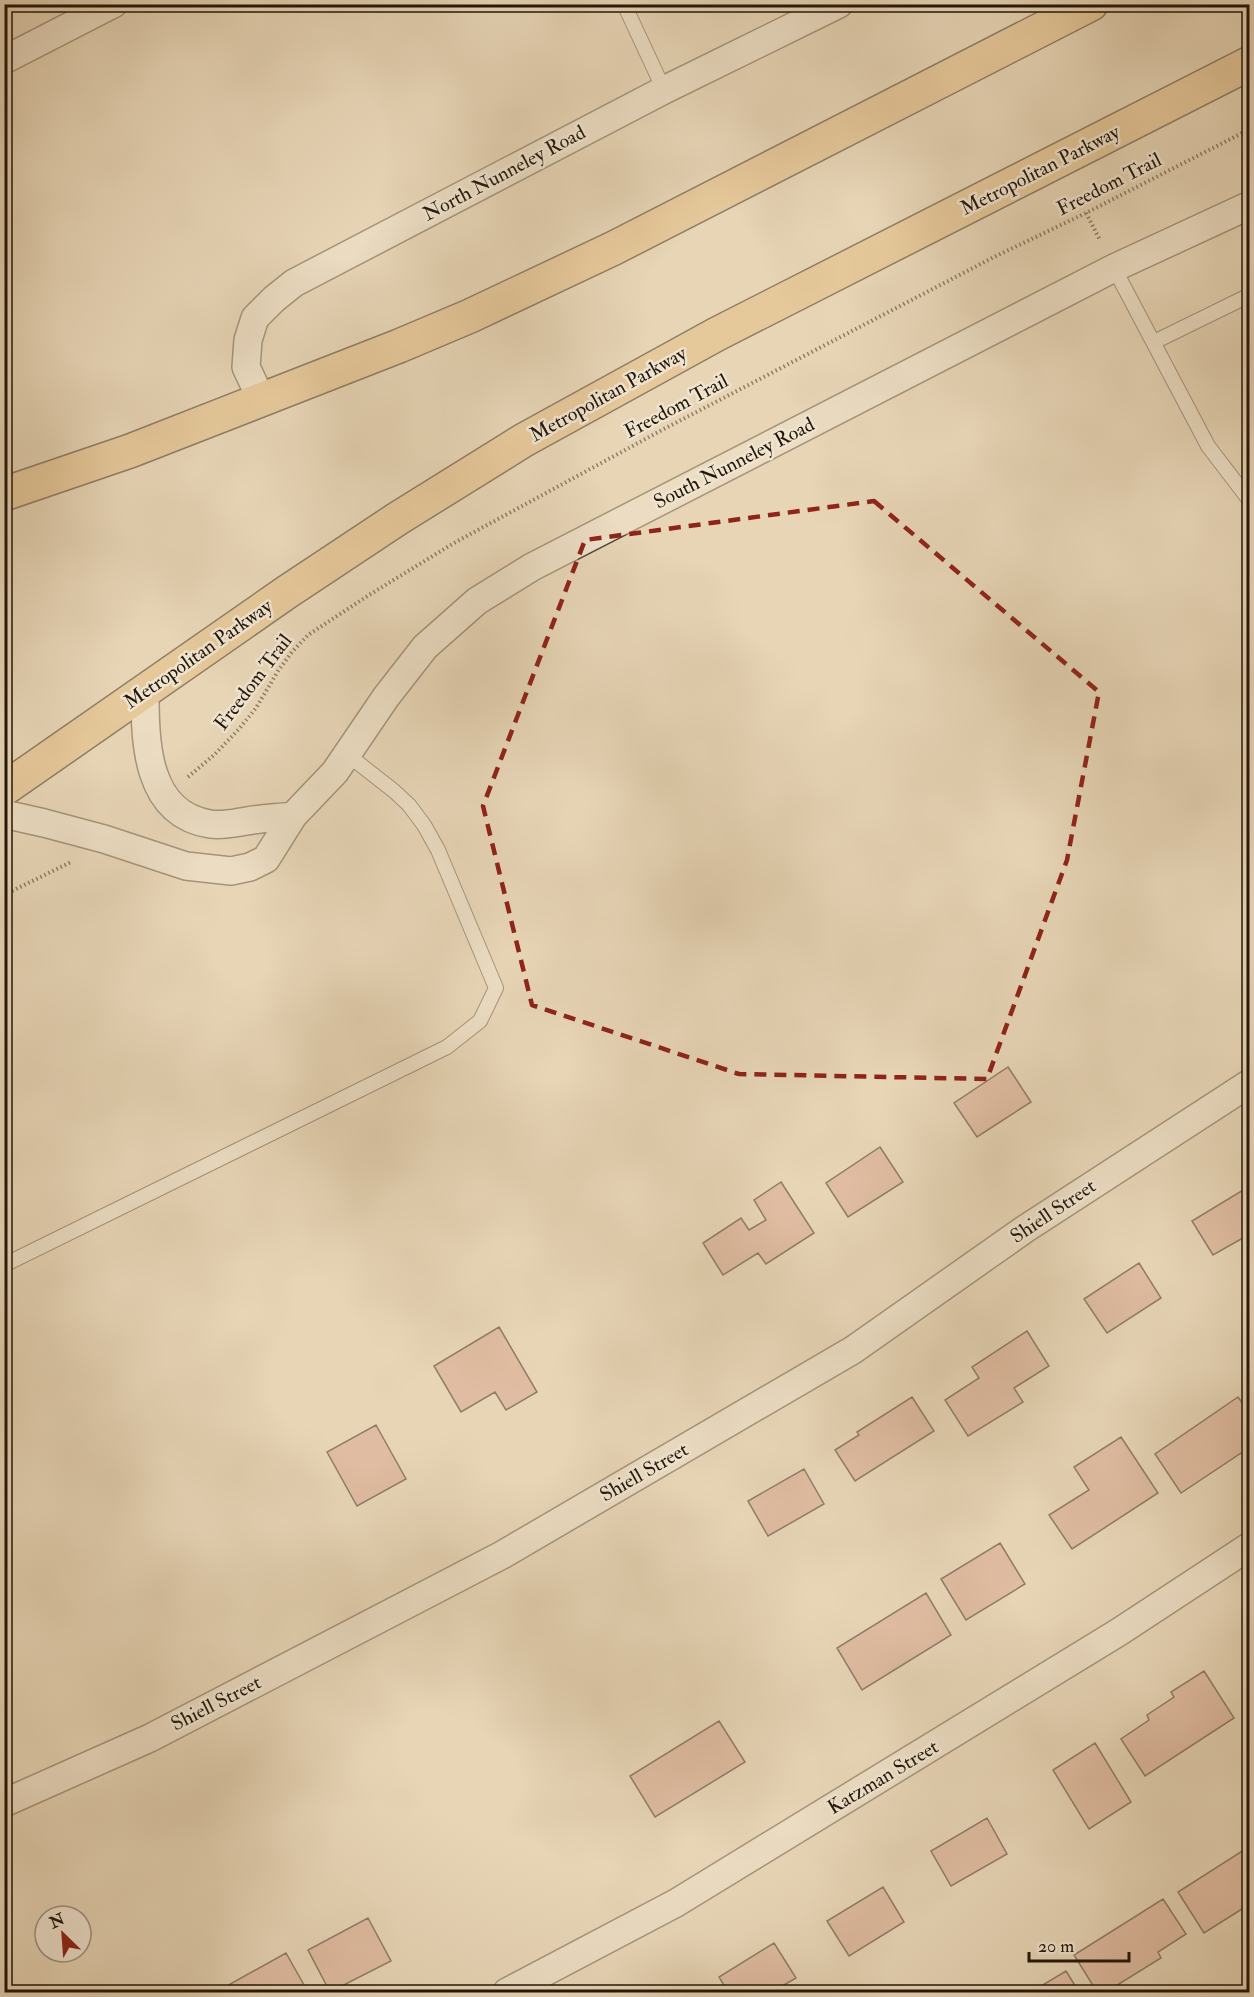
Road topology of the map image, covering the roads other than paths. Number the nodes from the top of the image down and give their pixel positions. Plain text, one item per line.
1 (114, 4) edge
2 (624, 4) edge
3 (839, 4) edge
4 (1091, 4) edge
5 (4, 60) edge
6 (1250, 63) edge
7 (664, 90) junction
8 (1250, 205) edge
9 (1114, 268) junction
10 (1250, 295) edge
11 (1154, 342) junction
12 (261, 399) junction
13 (4, 494) edge
14 (1250, 501) edge
15 (145, 692) junction
16 (348, 755) junction
17 (4, 789) edge
18 (4, 814) edge
19 (293, 816) junction
20 (1250, 1083) edge
21 (4, 1265) edge
22 (1250, 1546) edge
23 (4, 1803) edge
24 (507, 1992) edge

1 - 5 street
2 - 7 lane
3 - 7 street, North Nunneley Road
4 - 12 main road
6 - 15 main road, Metropolitan Parkway
7 - 12 street, North Nunneley Road
8 - 9 street, South Nunneley Road
9 - 11 lane
9 - 16 street, South Nunneley Road
10 - 11 lane
11 - 14 lane
12 - 13 main road
15 - 17 main road, Metropolitan Parkway
15 - 19 street
16 - 19 street, South Nunneley Road
16 - 21 lane
18 - 19 street, South Nunneley Road
20 - 23 street, Shiell Street
22 - 24 street, Katzman Street

